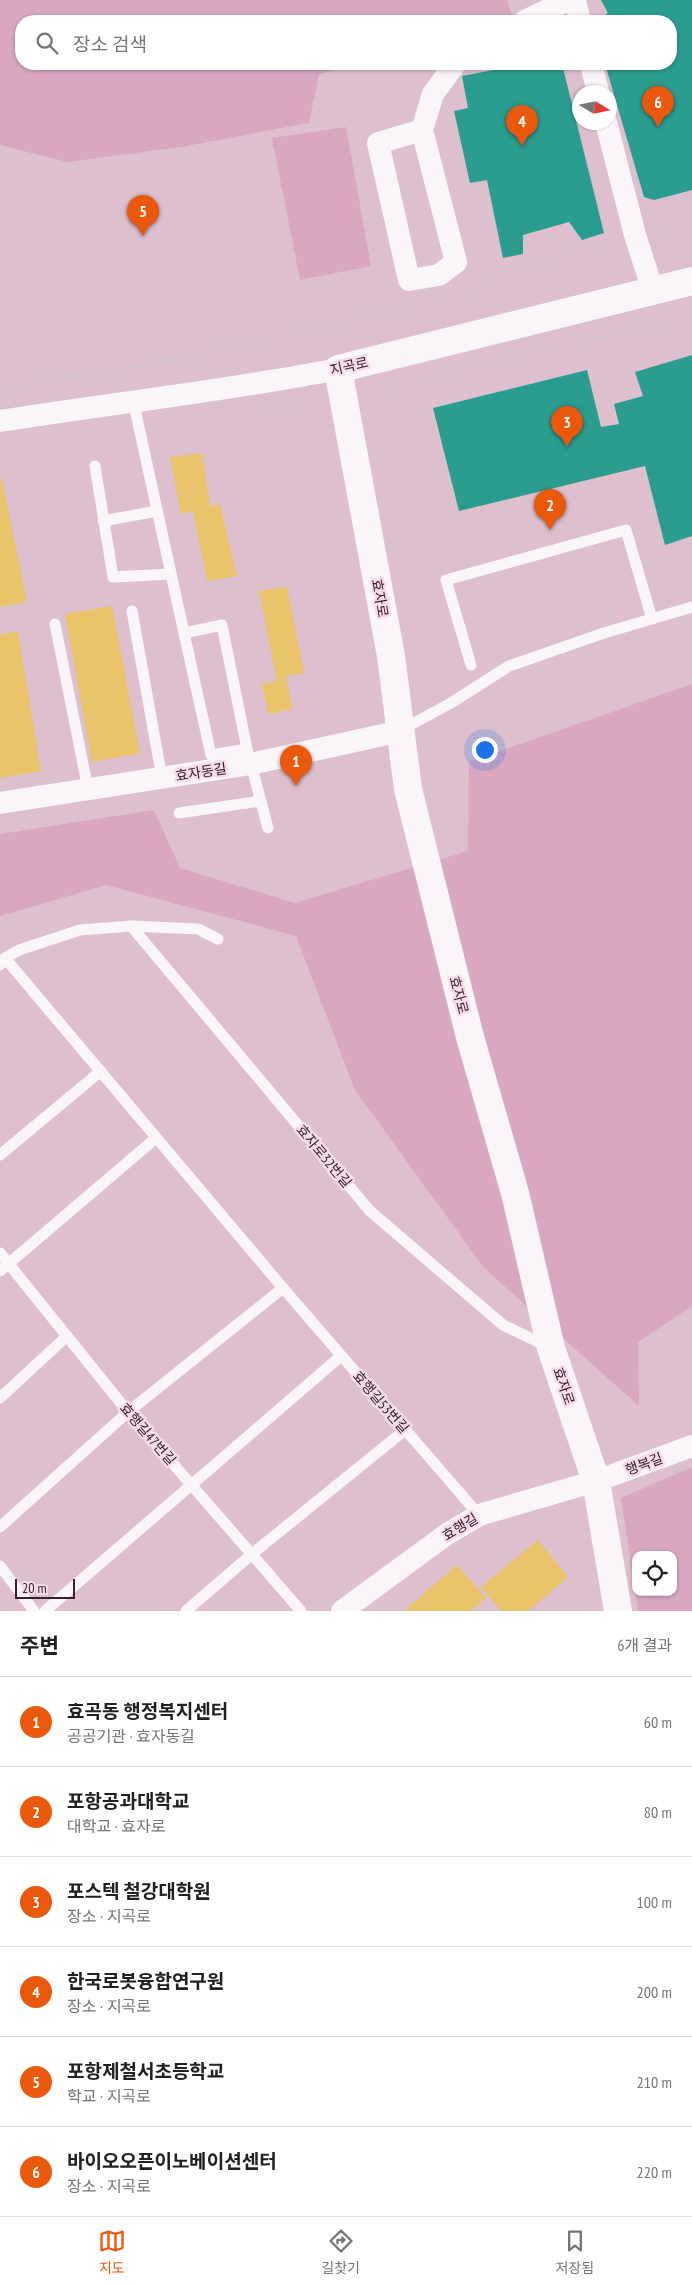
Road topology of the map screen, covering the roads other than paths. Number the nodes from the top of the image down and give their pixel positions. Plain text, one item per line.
1 (568, 0) edge
2 (575, 0) edge
3 (537, 15) edge
4 (579, 15) edge
5 (451, 70) edge
6 (592, 70) edge
7 (596, 85) edge
8 (422, 130) junction
9 (608, 130) edge
10 (692, 281) edge
11 (653, 291) junction
12 (338, 369) junction
13 (133, 400) junction
14 (0, 421) edge
15 (95, 466) dead end
16 (158, 511) junction
17 (103, 521) junction
18 (171, 574) junction
19 (692, 607) edge
20 (132, 611) dead end
21 (652, 619) junction
22 (55, 624) dead end
23 (184, 633) junction
24 (471, 665) dead end
25 (401, 730) junction
26 (249, 757) junction
27 (162, 778) junction
28 (88, 789) junction
29 (261, 801) junction
30 (0, 803) edge
31 (179, 813) dead end
32 (268, 828) dead end
33 (131, 926) junction
34 (218, 938) dead end
35 (3, 962) edge
36 (101, 1071) junction
37 (156, 1138) junction
38 (0, 1155) edge
39 (0, 1253) edge
40 (4, 1267) edge
41 (282, 1288) junction
42 (67, 1336) junction
43 (551, 1348) junction
44 (341, 1356) junction
45 (0, 1398) edge
46 (128, 1412) junction
47 (405, 1430) junction
48 (692, 1446) edge
49 (596, 1481) junction
50 (192, 1484) junction
51 (479, 1515) junction
52 (0, 1527) edge
53 (252, 1554) junction
54 (0, 1566) edge
55 (34, 1611) edge
56 (45, 1611) edge
57 (186, 1611) edge
58 (301, 1611) edge
59 (342, 1611) edge
60 (618, 1611) edge

1 - 3 street
2 - 4 street
5 - 8 street
6 - 7 street
8 - 8 street
9 - 11 street
10 - 11 street, 지곡로
11 - 12 street, 지곡로
12 - 13 street, 지곡로
12 - 25 street, 효자로
13 - 14 street, 지곡로
13 - 16 lane
15 - 17 lane
16 - 17 lane
16 - 18 lane
17 - 18 lane
18 - 23 lane
19 - 21 lane
20 - 27 lane
21 - 24 lane
21 - 25 lane
22 - 28 lane
23 - 26 lane
23 - 26 lane
25 - 26 street, 효자동길
25 - 43 street, 효자로
26 - 27 street, 효자동길
26 - 29 lane
27 - 28 street, 효자동길
28 - 30 street, 효자동길
29 - 31 lane
29 - 32 lane
33 - 34 lane
33 - 35 lane
33 - 43 lane, 효자로32번길
35 - 36 lane, 효행길53번길
36 - 37 lane, 효행길53번길
36 - 38 lane
37 - 40 lane
37 - 41 lane, 효행길53번길
39 - 40 lane, 효행길47번길
40 - 42 lane, 효행길47번길
41 - 44 lane, 효행길53번길
41 - 46 lane
42 - 45 lane
42 - 46 lane, 효행길47번길
43 - 49 street, 효자로
44 - 47 lane, 효행길53번길
44 - 50 lane
46 - 50 lane, 효행길47번길
46 - 52 lane
47 - 51 lane, 효행길53번길
47 - 53 lane
48 - 49 street, 행복길
49 - 51 street, 효행길
49 - 60 street, 효자로
50 - 53 lane, 효행길47번길
50 - 56 lane
51 - 59 street, 효행길
53 - 57 lane
53 - 58 lane, 효행길47번길
54 - 55 lane

